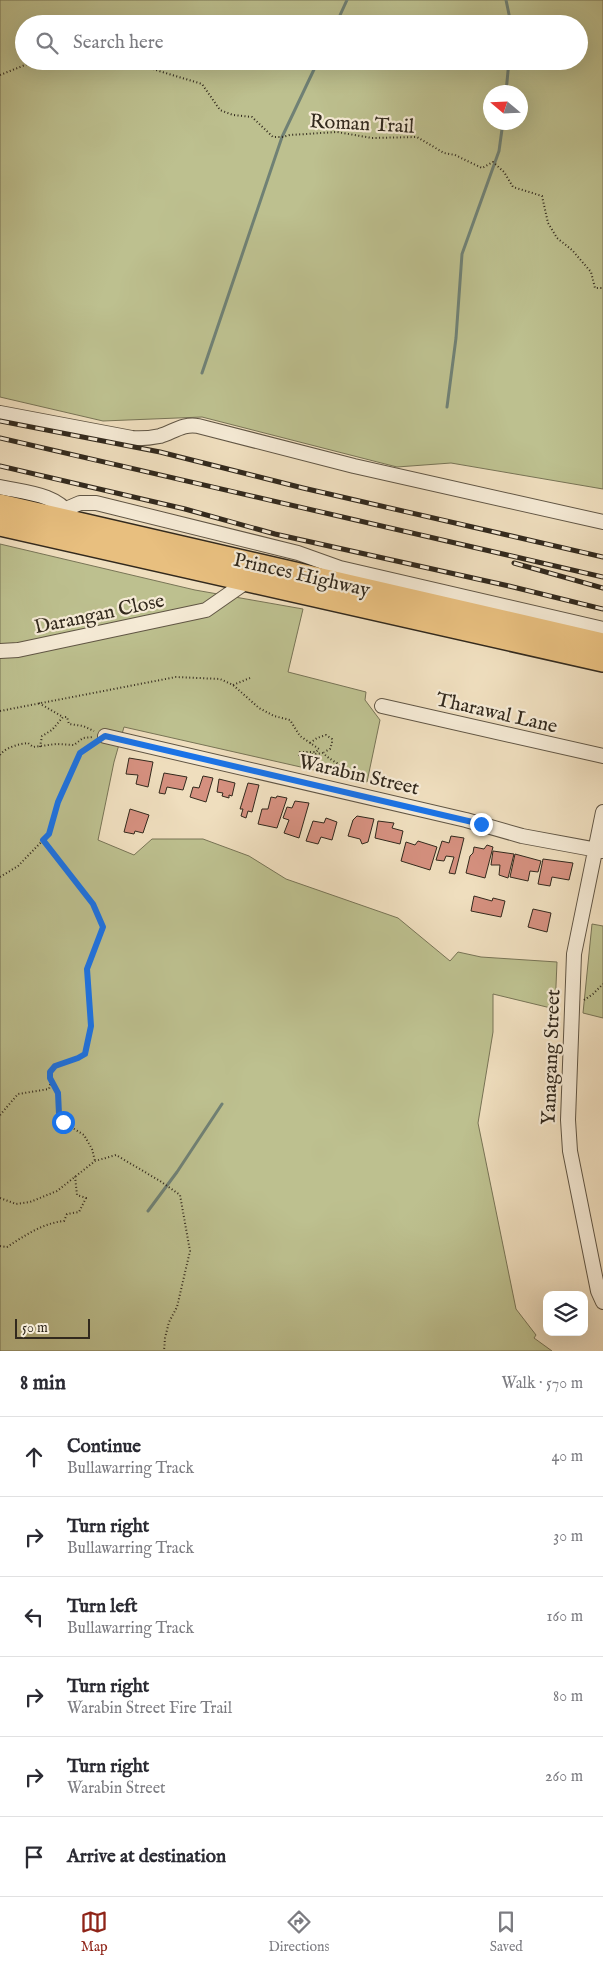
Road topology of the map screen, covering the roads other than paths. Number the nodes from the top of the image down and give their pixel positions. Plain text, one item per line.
1 (0, 413) edge
2 (0, 487) edge
3 (0, 505) edge
4 (603, 522) edge
5 (68, 523) junction
6 (0, 525) edge
7 (249, 580) junction
8 (603, 628) edge
9 (603, 644) edge
10 (0, 651) edge
11 (603, 661) edge
12 (382, 706) dead end
13 (105, 736) road end
14 (603, 756) edge
15 (603, 812) edge
16 (599, 850) edge
17 (603, 1302) edge

1 - 4 street
2 - 5 street
3 - 5 highway, Princes Highway
5 - 6 highway, Princes Highway
5 - 7 highway, Princes Highway
5 - 8 street
5 - 9 highway, Princes Highway
7 - 10 street, Darangan Close
7 - 11 highway, Princes Highway
12 - 14 street, Tharawal Lane
13 - 16 street, Warabin Street
15 - 16 street, Yanagang Street
16 - 17 street, Yanagang Street

